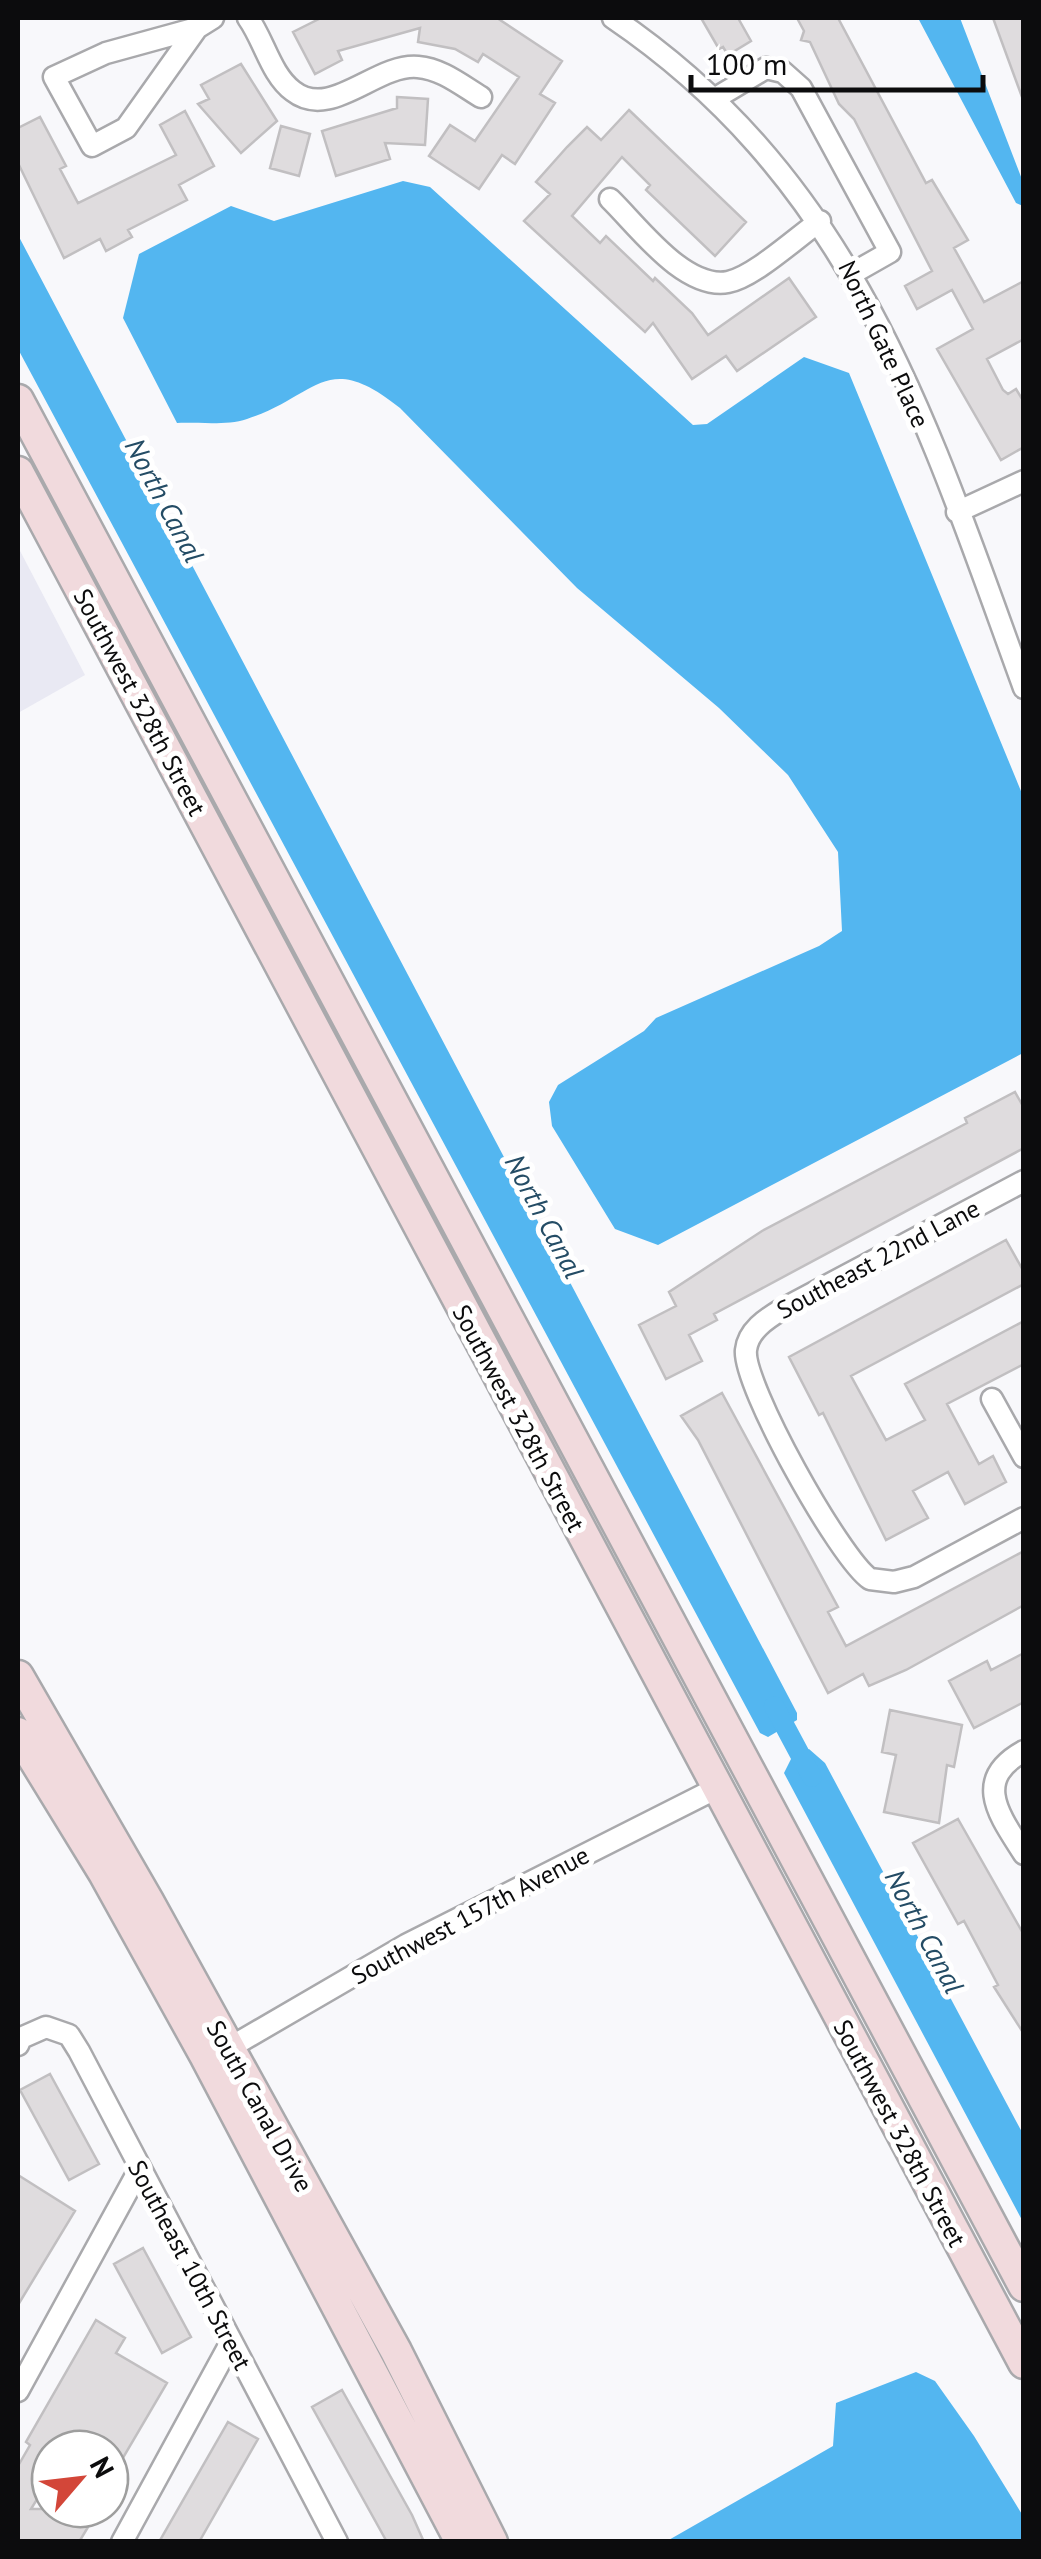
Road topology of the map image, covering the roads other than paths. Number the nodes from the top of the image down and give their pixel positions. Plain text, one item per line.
1 (248, 18) edge
2 (612, 18) edge
3 (205, 23) edge
4 (481, 97) dead end
5 (714, 99) junction
6 (610, 198) dead end
7 (820, 221) junction
8 (853, 273) junction
9 (18, 400) edge
10 (18, 472) edge
11 (1024, 481) edge
12 (958, 512) junction
13 (1024, 688) edge
14 (1024, 1181) edge
15 (992, 1399) dead end
16 (1024, 1458) edge
17 (1024, 1518) edge
18 (18, 1676) edge
19 (18, 1733) edge
20 (1024, 1751) edge
21 (715, 1789) junction
22 (1024, 1854) edge
23 (20, 2042) edge
24 (229, 2048) junction
25 (139, 2170) junction
26 (1024, 2286) edge
27 (231, 2342) junction
28 (1024, 2363) edge
29 (18, 2391) edge
30 (122, 2542) edge
31 (337, 2542) edge
32 (461, 2542) edge
33 (492, 2542) edge

1 - 4 street
2 - 5 street, North Gate Place
3 - 3 street
5 - 7 street, North Gate Place
5 - 8 street
6 - 7 street
7 - 8 street, North Gate Place
8 - 12 street, North Gate Place
9 - 26 street, Southwest 328th Street
10 - 21 street, Southwest 328th Street
11 - 12 street
12 - 13 street, North Gate Place
14 - 17 street, Southeast 22nd Lane
15 - 16 street
18 - 24 street, South Canal Drive
19 - 32 street, South Canal Drive
20 - 22 street
21 - 24 street, Southwest 157th Avenue
21 - 28 street, Southwest 328th Street
23 - 25 street, Southeast 10th Street
24 - 33 street, South Canal Drive
25 - 27 street, Southeast 10th Street
25 - 29 street
27 - 30 street
27 - 31 street, Southeast 10th Street

